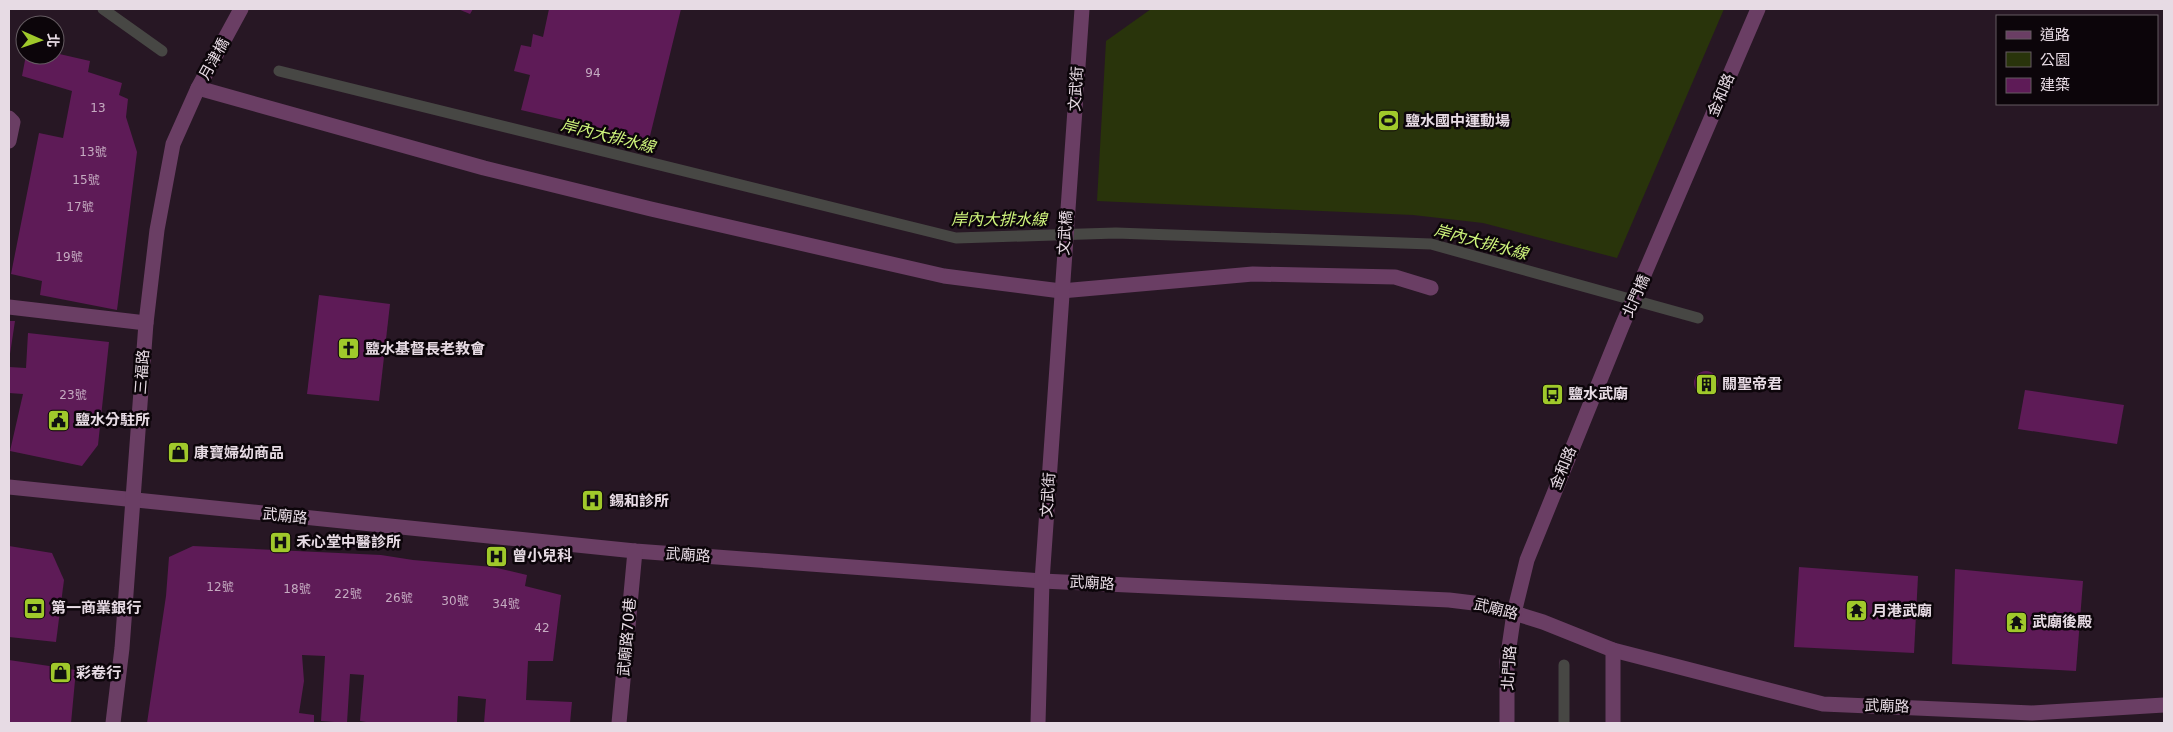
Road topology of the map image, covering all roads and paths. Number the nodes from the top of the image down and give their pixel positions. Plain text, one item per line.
1 (241, 9) edge
2 (1082, 9) edge
3 (1758, 9) edge
4 (198, 88) junction
5 (9, 118) edge
6 (9, 141) edge
7 (1068, 200) joint
8 (1649, 265) joint
9 (1063, 267) joint
10 (1431, 288) dead end
11 (1061, 291) junction
12 (9, 307) edge
13 (146, 323) junction
14 (1622, 326) joint
15 (9, 487) edge
16 (132, 501) junction
17 (634, 551) junction
18 (1042, 581) junction
19 (1514, 613) junction
20 (1613, 650) junction
21 (2164, 705) edge
22 (113, 723) edge
23 (619, 723) edge
24 (1038, 723) edge
25 (1507, 723) edge
26 (1612, 723) edge

1 - 4 street, 月津橋
2 - 7 street, 文武街
3 - 8 street, 金和路
4 - 11 street
4 - 13 street, 三福路
5 - 6 street
7 - 9 street, 文武橋
8 - 14 street, 北門橋
9 - 11 street, 文武街
10 - 11 street
11 - 18 street, 文武街
12 - 13 street
13 - 16 street, 三福路
14 - 19 street, 金和路
15 - 16 street, 武廟路
16 - 17 street, 武廟路
16 - 22 street, 三福路
17 - 18 street, 武廟路
17 - 23 street, 武廟路70巷
18 - 19 street, 武廟路
18 - 24 street, 文武街
19 - 20 street, 武廟路
19 - 25 street, 北門路
20 - 21 street, 武廟路
20 - 26 street

